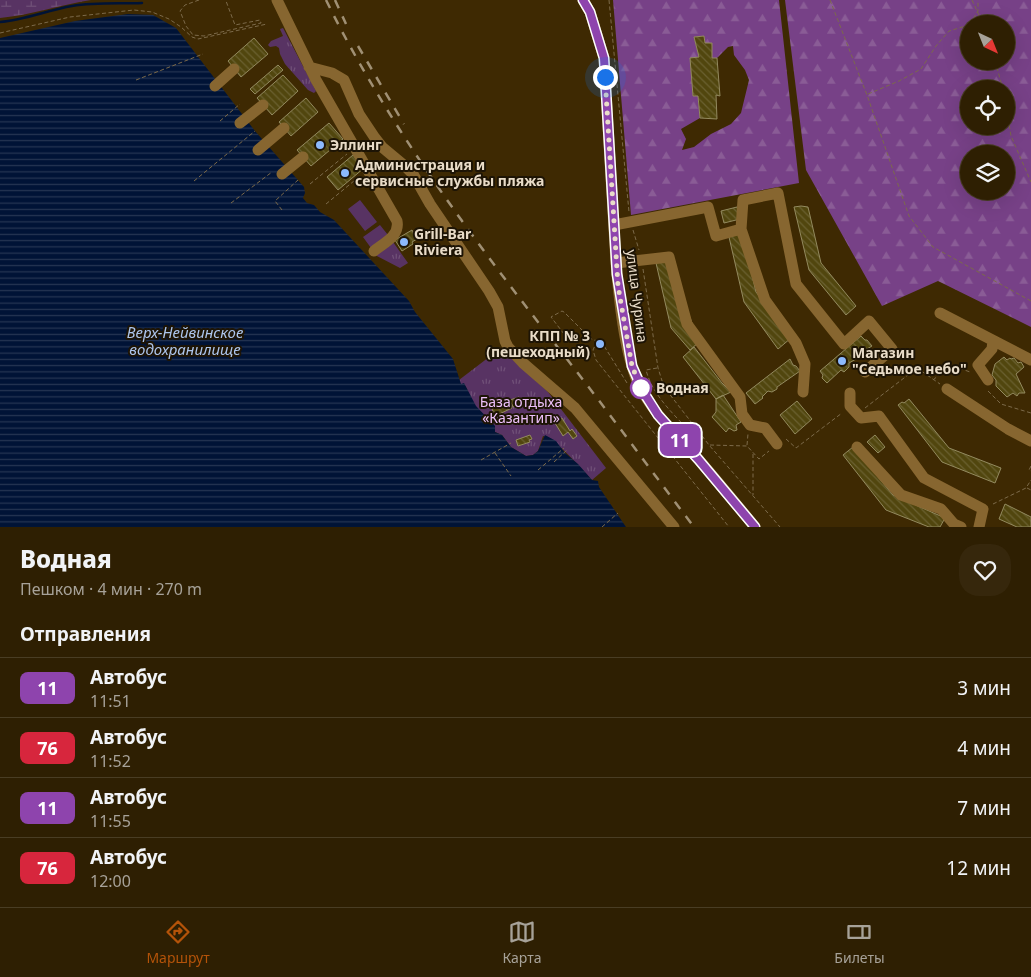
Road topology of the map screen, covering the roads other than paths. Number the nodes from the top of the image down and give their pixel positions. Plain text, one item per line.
1 (277, 0) edge
2 (583, 0) edge
3 (310, 67) junction
4 (234, 69) dead end
5 (215, 86) dead end
6 (263, 105) dead end
7 (240, 123) dead end
8 (284, 128) dead end
9 (258, 150) dead end
10 (303, 157) dead end
11 (279, 172) road end
12 (614, 225) junction
13 (741, 229) junction
14 (374, 251) dead end
15 (616, 263) junction
16 (940, 313) dead end
17 (993, 340) junction
18 (1031, 360) edge
19 (865, 372) dead end
20 (988, 386) road end
21 (947, 389) road end
22 (804, 392) dead end
23 (850, 392) dead end
24 (1031, 441) edge
25 (777, 444) road end
26 (857, 447) dead end
27 (674, 527) edge
28 (755, 527) edge
29 (961, 527) edge
30 (979, 527) edge

1 - 3 street
2 - 12 street, улица Чурина
3 - 14 street
3 - 27 street
4 - 5 street
6 - 7 street
8 - 9 street
10 - 11 street
12 - 13 street
12 - 15 street, улица Чурина
13 - 19 street
13 - 22 street
15 - 25 street
15 - 28 street, улица Чурина
16 - 17 street
17 - 18 street
17 - 20 street
21 - 24 street
23 - 30 street
26 - 29 street

